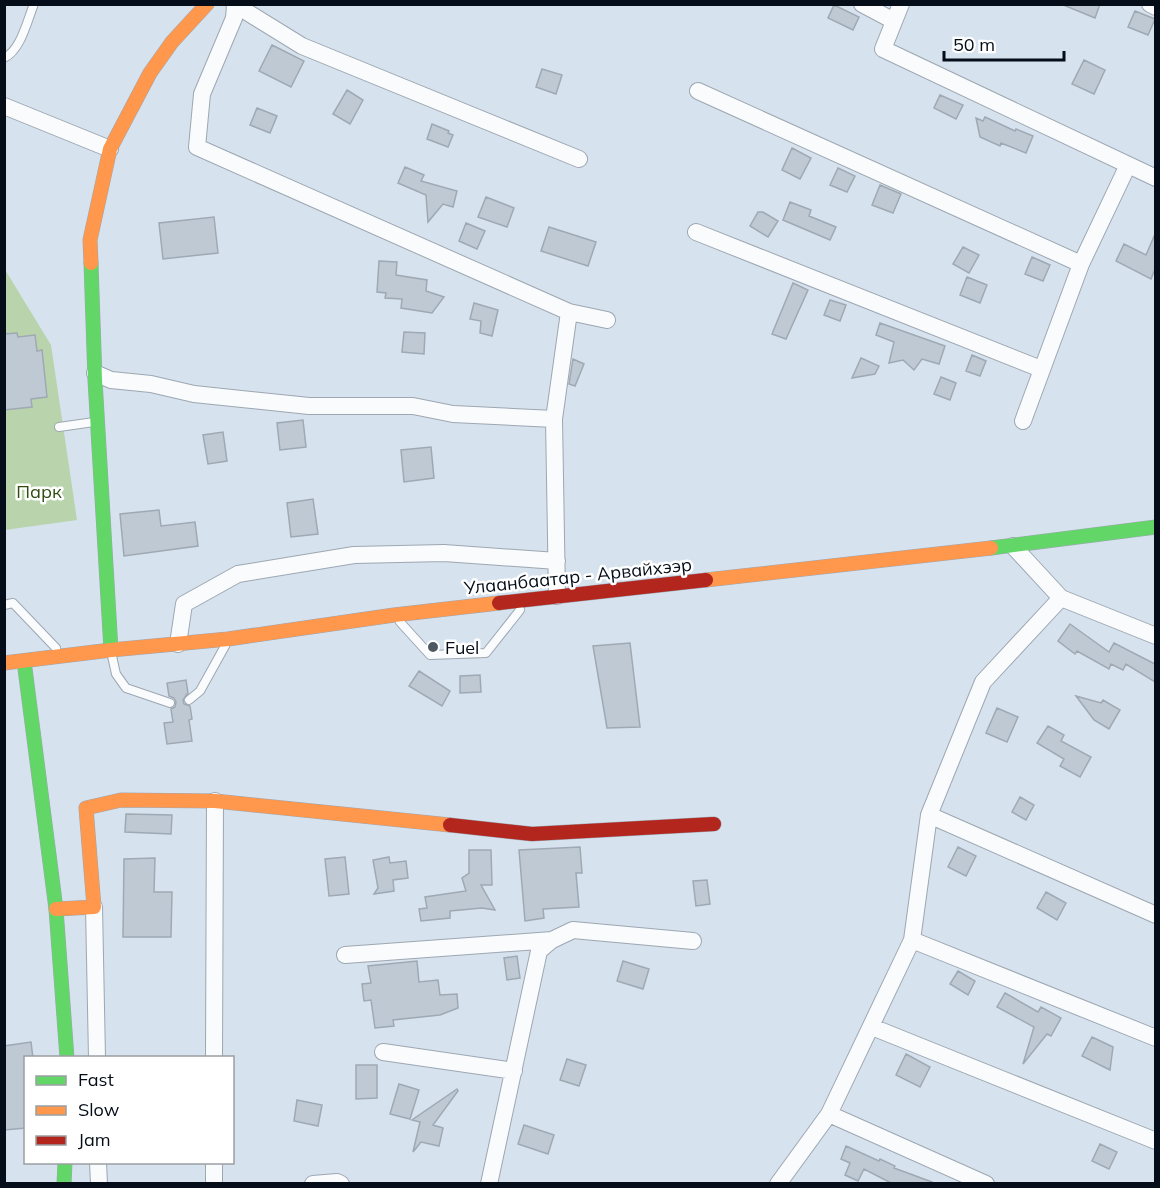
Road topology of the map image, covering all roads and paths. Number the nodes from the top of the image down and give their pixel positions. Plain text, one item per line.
1 (34, 4) edge
2 (207, 4) edge
3 (862, 4) edge
4 (901, 4) edge
5 (1150, 4) edge
6 (235, 5) edge
7 (1155, 7) edge
8 (894, 21) junction
9 (4, 58) edge
10 (698, 91) dead end
11 (4, 106) edge
12 (110, 149) junction
13 (579, 159) dead end
14 (1128, 165) junction
15 (1155, 178) edge
16 (696, 232) dead end
17 (1082, 264) junction
18 (569, 312) junction
19 (607, 320) dead end
20 (1041, 369) junction
21 (95, 373) junction
22 (554, 419) junction
23 (98, 421) junction
24 (1023, 421) dead end
25 (59, 427) dead end
26 (1155, 527) edge
27 (1013, 546) junction
28 (557, 561) junction
29 (557, 596) junction
30 (1061, 598) junction
31 (528, 600) junction
32 (4, 605) edge
33 (394, 615) junction
34 (1155, 636) edge
35 (228, 639) junction
36 (178, 644) junction
37 (111, 650) junction
38 (65, 656) junction
39 (24, 661) junction
40 (4, 663) edge
41 (189, 700) dead end
42 (170, 703) dead end
43 (215, 801) junction
44 (929, 815) junction
45 (714, 825) dead end
46 (94, 907) junction
47 (56, 909) junction
48 (1155, 915) edge
49 (552, 940) junction
50 (912, 940) junction
51 (693, 941) dead end
52 (345, 955) dead end
53 (872, 1027) junction
54 (1155, 1038) edge
55 (383, 1052) dead end
56 (67, 1056) edge
57 (96, 1056) edge
58 (214, 1056) edge
59 (514, 1071) junction
60 (829, 1114) junction
61 (1155, 1142) edge
62 (65, 1164) edge
63 (98, 1164) edge
64 (214, 1164) edge
65 (64, 1184) edge
66 (99, 1184) edge
67 (214, 1184) edge
68 (313, 1184) edge
69 (341, 1184) edge
70 (489, 1184) edge
71 (778, 1184) edge
72 (986, 1184) edge

1 - 9 lane
2 - 12 main road
3 - 8 street
4 - 8 street
5 - 7 street
6 - 13 street
6 - 18 street
8 - 14 street
10 - 17 street
11 - 12 street
12 - 21 main road
14 - 15 street
14 - 17 street
16 - 20 street
17 - 20 street
18 - 19 street
18 - 22 street
20 - 24 street
21 - 22 street
21 - 23 main road
22 - 28 street
23 - 25 lane
23 - 37 main road
26 - 27 main road, Улаанбаатар - Арвайхээр
27 - 29 main road, Улаанбаатар - Арвайхээр
27 - 30 street
28 - 29 street
28 - 36 street
29 - 31 main road, Улаанбаатар - Арвайхээр
30 - 34 street
30 - 44 street
31 - 33 main road, Улаанбаатар - Арвайхээр
31 - 33 lane
32 - 38 lane
33 - 35 main road, Улаанбаатар - Арвайхээр
35 - 36 main road, Улаанбаатар - Арвайхээр
35 - 41 lane
36 - 37 main road, Улаанбаатар - Арвайхээр
37 - 38 main road, Улаанбаатар - Арвайхээр
37 - 42 lane
38 - 39 main road, Улаанбаатар - Арвайхээр
39 - 40 main road, Улаанбаатар - Арвайхээр
39 - 47 main road
43 - 45 main road
43 - 46 main road
43 - 58 street
44 - 48 street
44 - 50 street
46 - 47 main road
46 - 57 street
47 - 56 main road
49 - 51 street
49 - 52 street
49 - 59 street
50 - 53 street
50 - 54 street
53 - 60 street
53 - 61 street
55 - 59 street
59 - 70 street
60 - 71 street
60 - 72 street
62 - 65 main road
63 - 66 street
64 - 67 street
68 - 69 street

